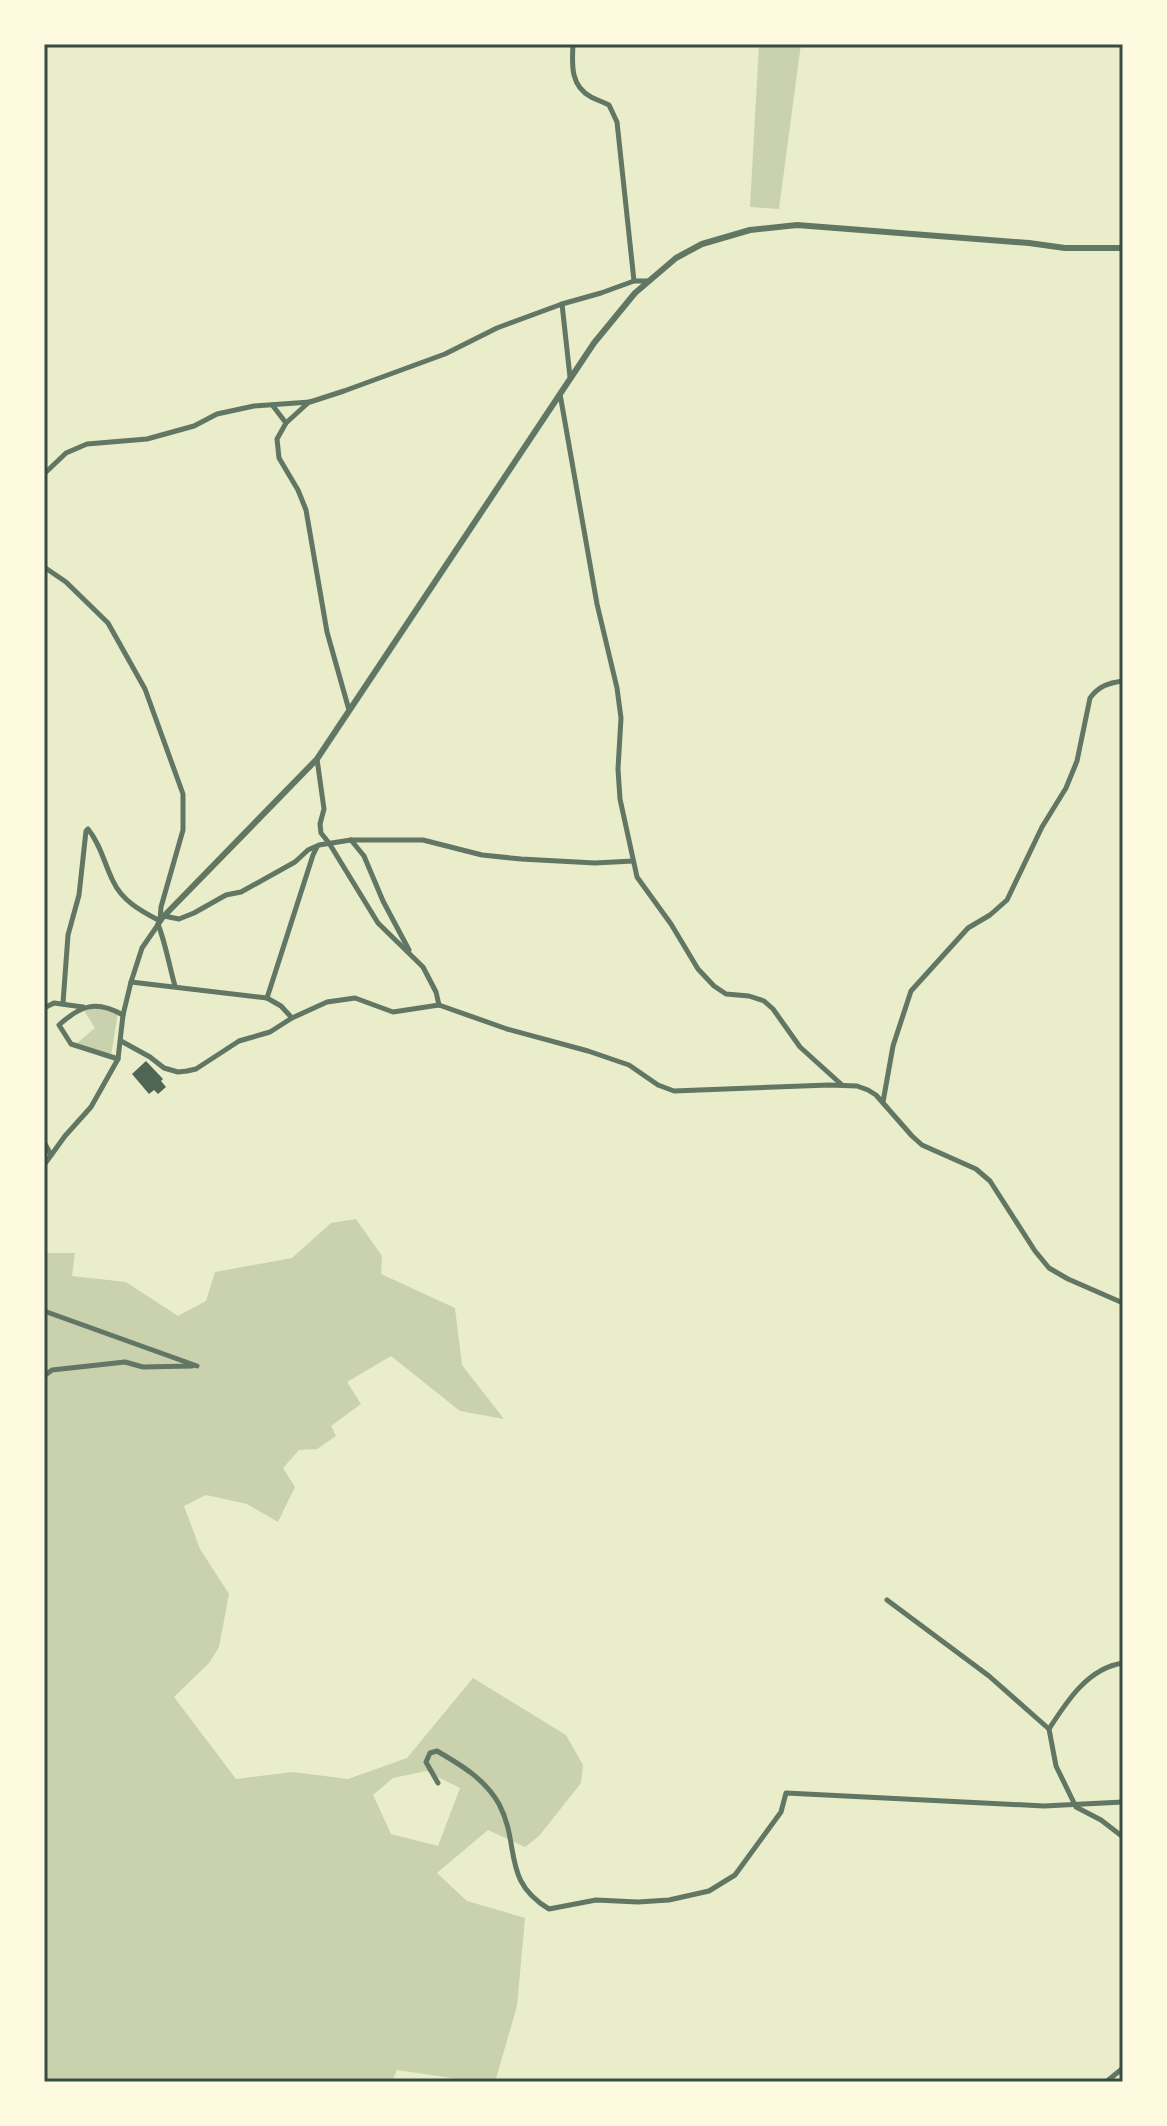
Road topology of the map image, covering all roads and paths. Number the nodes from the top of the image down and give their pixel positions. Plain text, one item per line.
1 (573, 44) edge
2 (1123, 248) edge
3 (634, 281) junction
4 (648, 281) junction
5 (562, 304) junction
6 (570, 377) junction
7 (560, 393) junction
8 (310, 402) junction
9 (272, 405) junction
10 (286, 423) junction
11 (44, 474) edge
12 (44, 567) edge
13 (1123, 681) edge
14 (349, 710) junction
15 (317, 759) junction
16 (351, 840) junction
17 (329, 843) junction
18 (319, 845) junction
19 (633, 861) junction
20 (161, 920) junction
21 (411, 954) junction
22 (131, 982) junction
23 (175, 986) junction
24 (267, 998) junction
25 (63, 1003) junction
26 (439, 1005) junction
27 (84, 1007) junction
28 (44, 1008) edge
29 (123, 1015) junction
30 (292, 1018) junction
31 (121, 1041) junction
32 (118, 1059) junction
33 (842, 1085) junction
34 (883, 1103) junction
35 (44, 1142) edge
36 (51, 1155) junction
37 (44, 1165) edge
38 (1123, 1303) edge
39 (44, 1311) edge
40 (44, 1376) edge
41 (887, 1600) dead end
42 (1123, 1663) edge
43 (1049, 1729) junction
44 (438, 1783) dead end
45 (1123, 1802) edge
46 (1075, 1804) junction
47 (1123, 1837) edge
48 (1123, 2068) edge
49 (1106, 2082) edge

1 - 3 street
2 - 4 street
3 - 4 street
3 - 5 street
4 - 6 street
5 - 6 street
5 - 8 street
6 - 7 street
7 - 14 street
7 - 19 street
8 - 9 street
8 - 10 street
9 - 10 street
9 - 11 street
10 - 14 street
12 - 20 street
13 - 34 street
14 - 15 street
15 - 17 street
15 - 20 street
16 - 17 street
16 - 19 street
16 - 21 street
17 - 18 street
17 - 21 street
18 - 20 street
18 - 24 street
19 - 33 street
20 - 22 street
20 - 23 street
20 - 25 street
21 - 26 street
22 - 23 street
22 - 29 street
23 - 24 street
24 - 30 street
25 - 27 street
25 - 28 street
26 - 30 street
26 - 33 street
27 - 29 street
27 - 32 street
29 - 31 street
30 - 31 street
31 - 32 street
32 - 36 street
33 - 34 street
34 - 38 street
35 - 36 street
36 - 37 street
39 - 40 street
41 - 43 street
42 - 43 street
43 - 46 street
44 - 46 street
45 - 46 street
46 - 47 street
48 - 49 street

